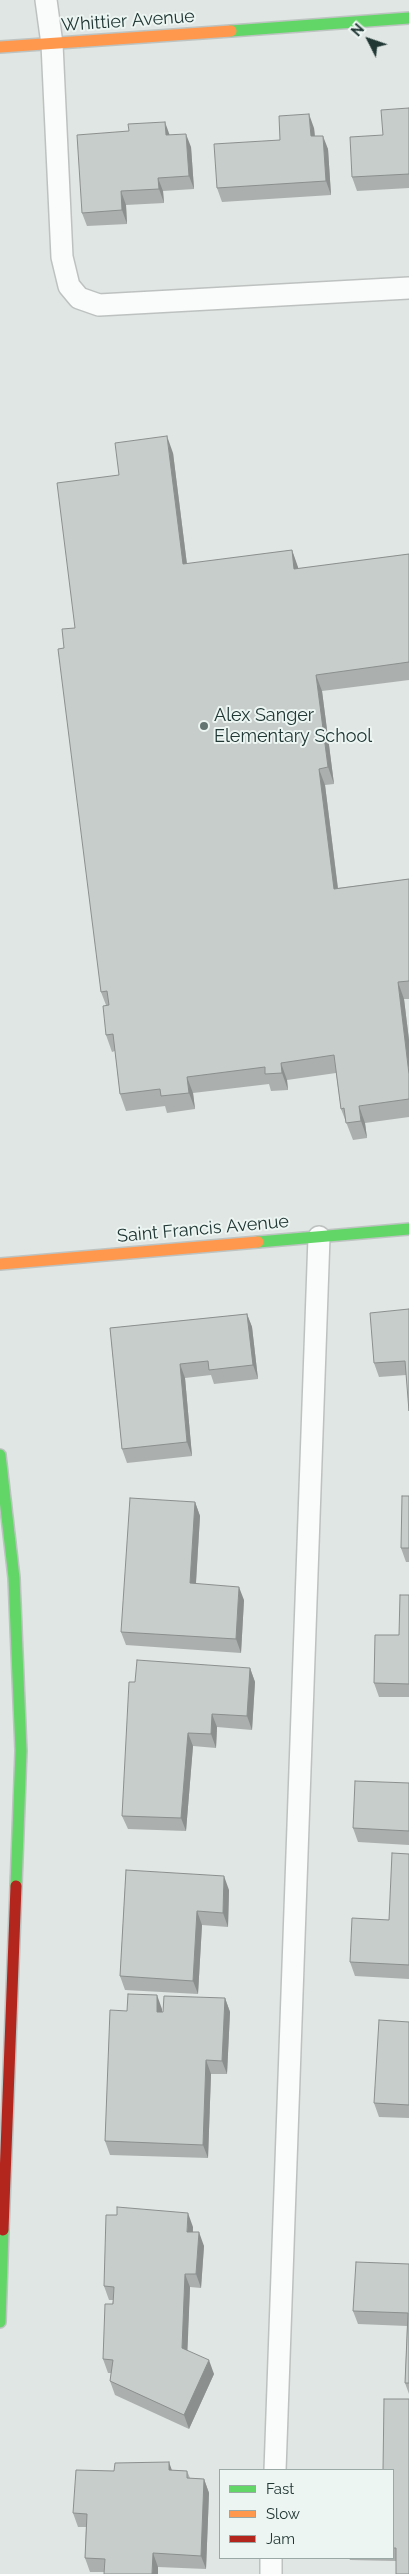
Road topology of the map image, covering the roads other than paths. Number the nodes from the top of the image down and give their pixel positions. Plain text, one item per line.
1 (46, 0) edge
2 (409, 18) edge
3 (52, 44) junction
4 (0, 48) edge
5 (409, 288) edge
6 (409, 1229) edge
7 (319, 1237) junction
8 (0, 1264) edge
9 (0, 1455) edge
10 (0, 2322) edge
11 (275, 2469) edge
12 (271, 2559) edge
13 (271, 2574) edge

1 - 3 lane
2 - 3 street, Whittier Avenue
3 - 4 street, Whittier Avenue
3 - 5 lane
6 - 7 street, Saint Francis Avenue
7 - 8 street, Saint Francis Avenue
7 - 11 lane
9 - 10 street
12 - 13 lane

